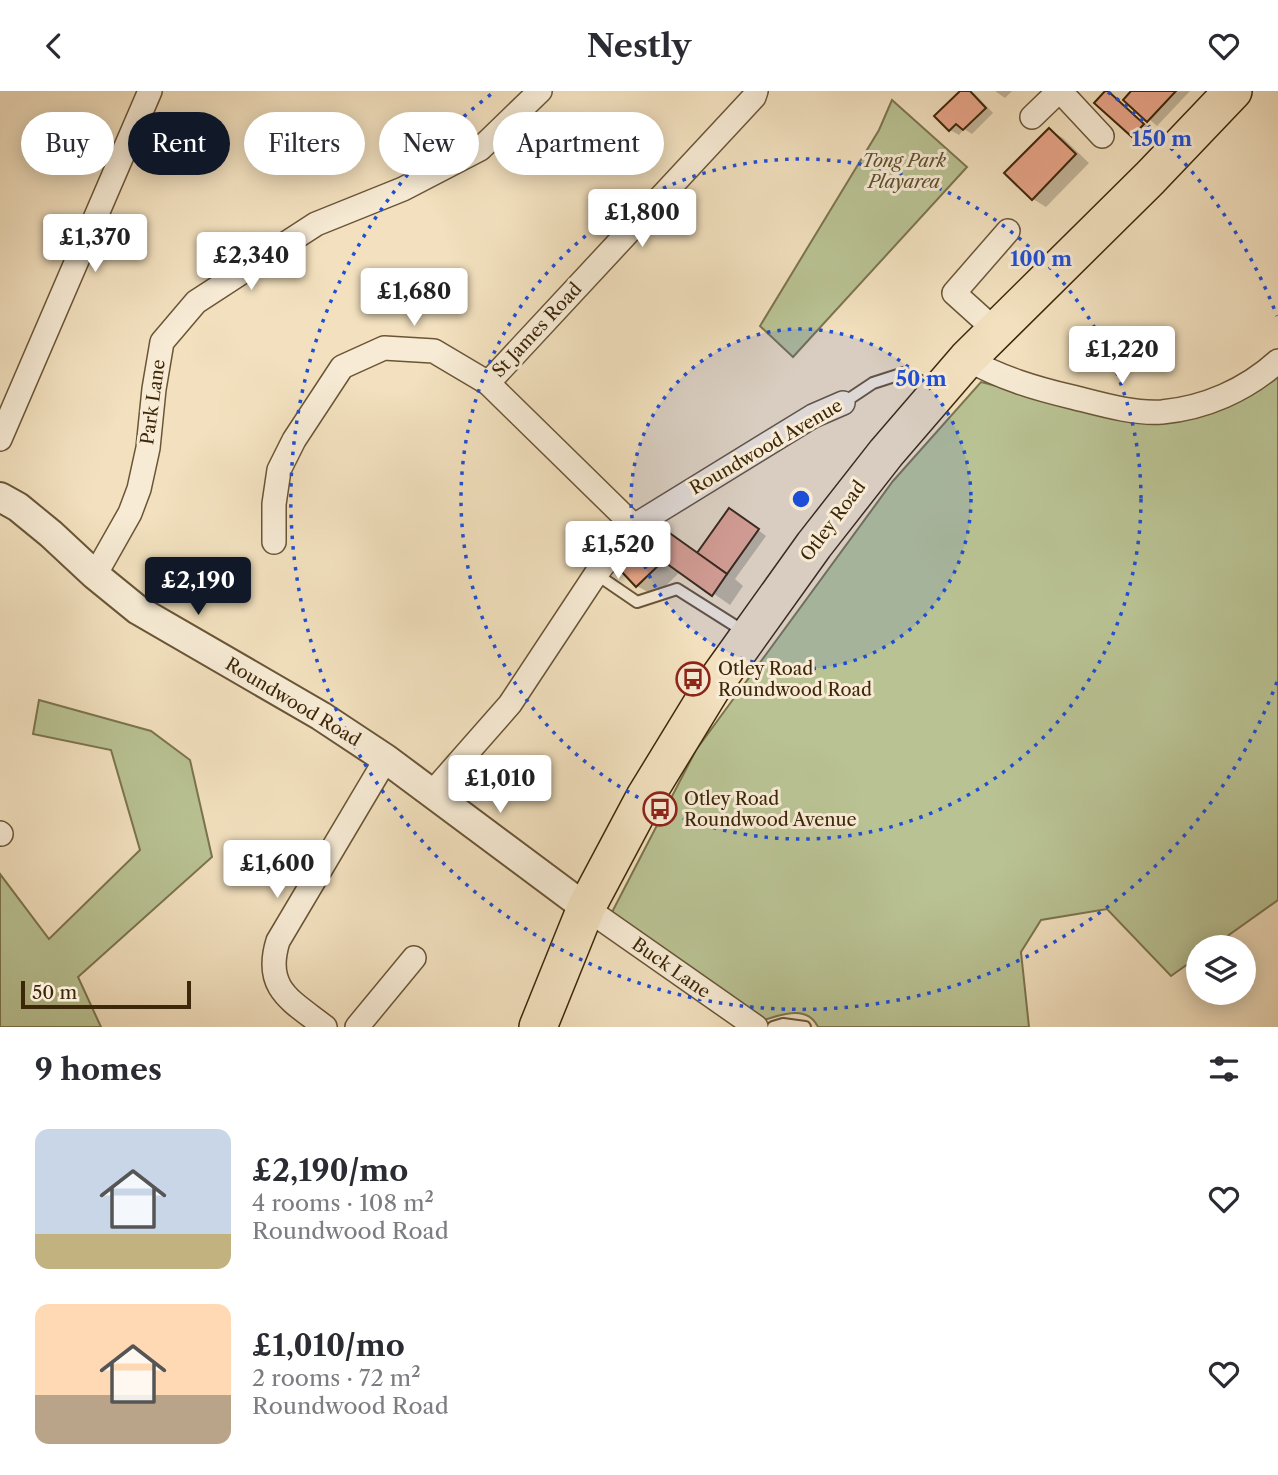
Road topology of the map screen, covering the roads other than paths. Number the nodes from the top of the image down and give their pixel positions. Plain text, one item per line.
1 (150, 91) edge
2 (540, 91) edge
3 (756, 91) edge
4 (1059, 91) edge
5 (1233, 91) edge
6 (1032, 117) dead end
7 (1102, 136) dead end
8 (1008, 231) dead end
9 (995, 330) junction
10 (967, 359) junction
11 (1278, 361) edge
12 (488, 383) junction
13 (935, 395) junction
14 (843, 403) joint
15 (0, 439) edge
16 (0, 497) edge
17 (634, 526) junction
18 (274, 542) dead end
19 (596, 574) junction
20 (95, 575) junction
21 (749, 634) junction
22 (386, 759) junction
23 (431, 794) junction
24 (586, 908) junction
25 (414, 958) dead end
26 (325, 1027) edge
27 (358, 1027) edge
28 (538, 1027) edge
29 (756, 1027) edge
30 (773, 1027) edge
31 (805, 1027) edge

1 - 15 street
2 - 20 street, Park Lane
3 - 12 street, St James Road
4 - 6 street
4 - 7 street
5 - 9 main road, Otley Road
8 - 9 street
9 - 10 main road, Otley Road
10 - 11 street
10 - 13 main road, Otley Road
12 - 17 street
12 - 18 street
13 - 14 lane, Roundwood Avenue
13 - 21 main road, Otley Road
14 - 17 street, Roundwood Avenue
16 - 20 street, Roundwood Road
17 - 19 street, Roundwood Avenue
19 - 21 lane
19 - 23 street, Roundwood Avenue
20 - 22 street, Roundwood Road
21 - 24 main road, Otley Road
22 - 23 street, Roundwood Road
22 - 26 street
23 - 24 street, Roundwood Road
24 - 28 main road, Otley Road
24 - 29 street, Buck Lane
25 - 27 street
30 - 31 lane

